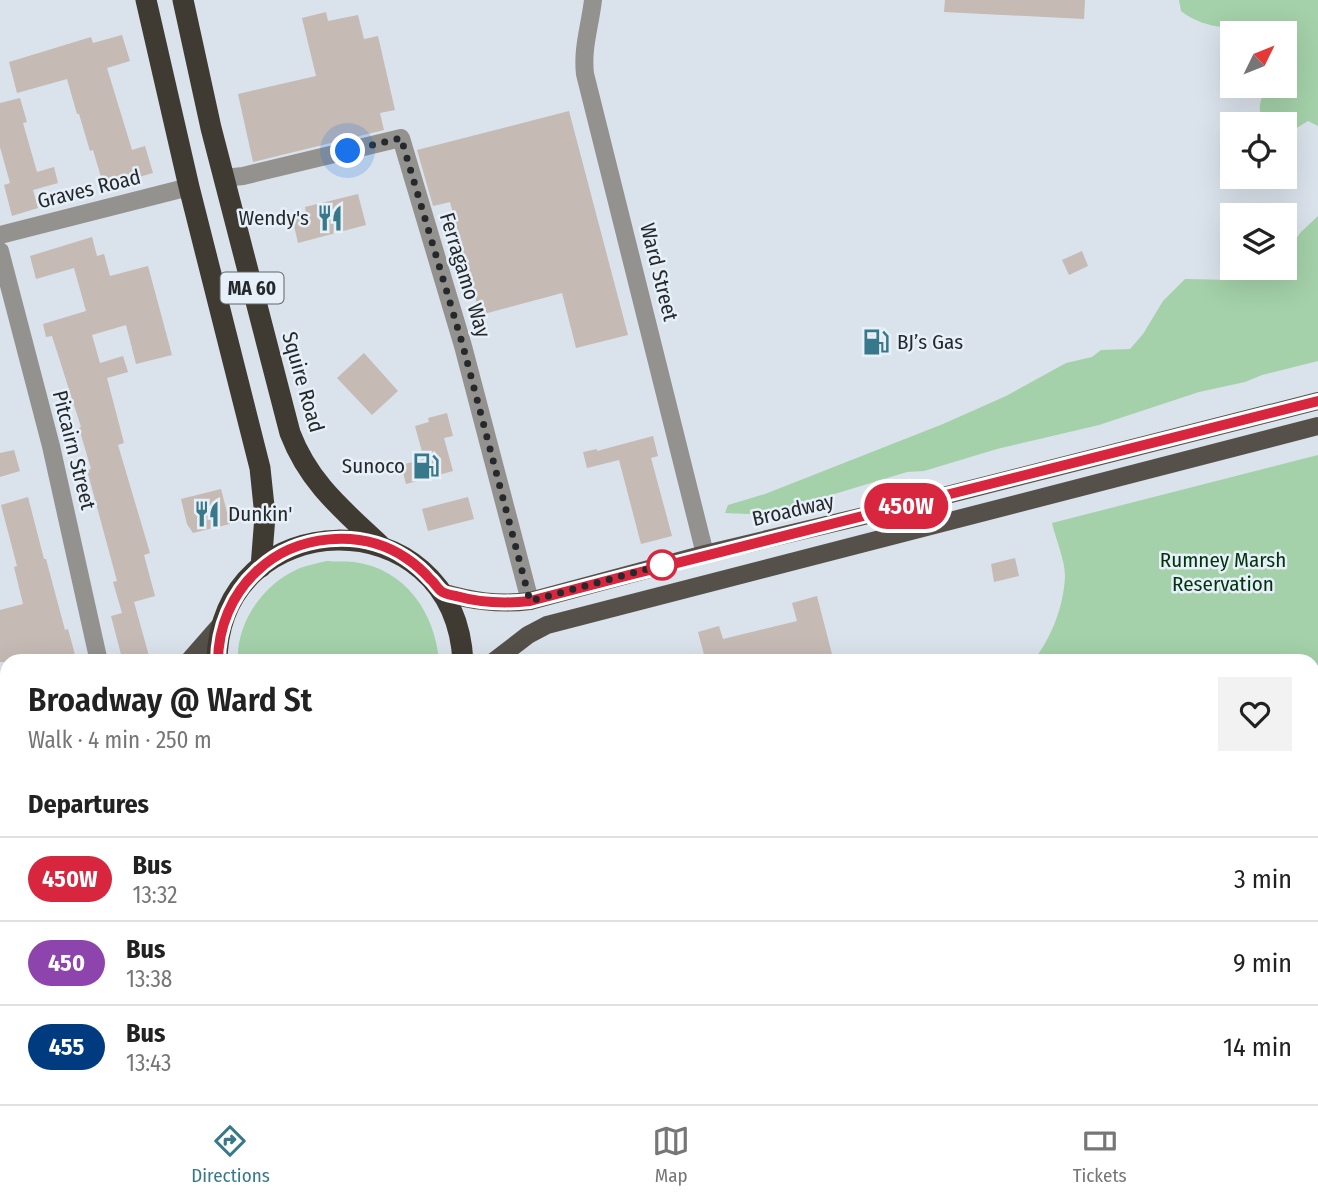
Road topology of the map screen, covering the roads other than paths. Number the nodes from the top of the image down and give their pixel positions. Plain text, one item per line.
1 (146, 0) edge
2 (183, 0) edge
3 (593, 0) edge
4 (224, 178) junction
5 (189, 187) junction
6 (0, 235) edge
7 (0, 251) edge
8 (1318, 401) edge
9 (1318, 426) edge
10 (380, 545) junction
11 (705, 554) junction
12 (261, 567) junction
13 (441, 592) junction
14 (530, 601) junction
15 (223, 622) junction
16 (97, 654) edge
17 (195, 654) edge
18 (218, 654) edge
19 (462, 654) edge
20 (504, 654) edge

1 - 5 highway, MA 60
2 - 4 highway, Squire Road / MA 60
3 - 11 street, Ward Street
4 - 10 highway, Squire Road / MA 60
4 - 14 street, Ferragamo Way
5 - 6 street, Graves Road
5 - 12 highway, MA 60
7 - 16 street, Pitcairn Street
8 - 11 main road, Broadway
9 - 20 main road
10 - 12 highway
10 - 13 highway, MA 60
11 - 14 main road, Broadway
12 - 15 highway
13 - 14 main road, Broadway
13 - 19 highway, MA 60
15 - 17 main road
15 - 18 highway

